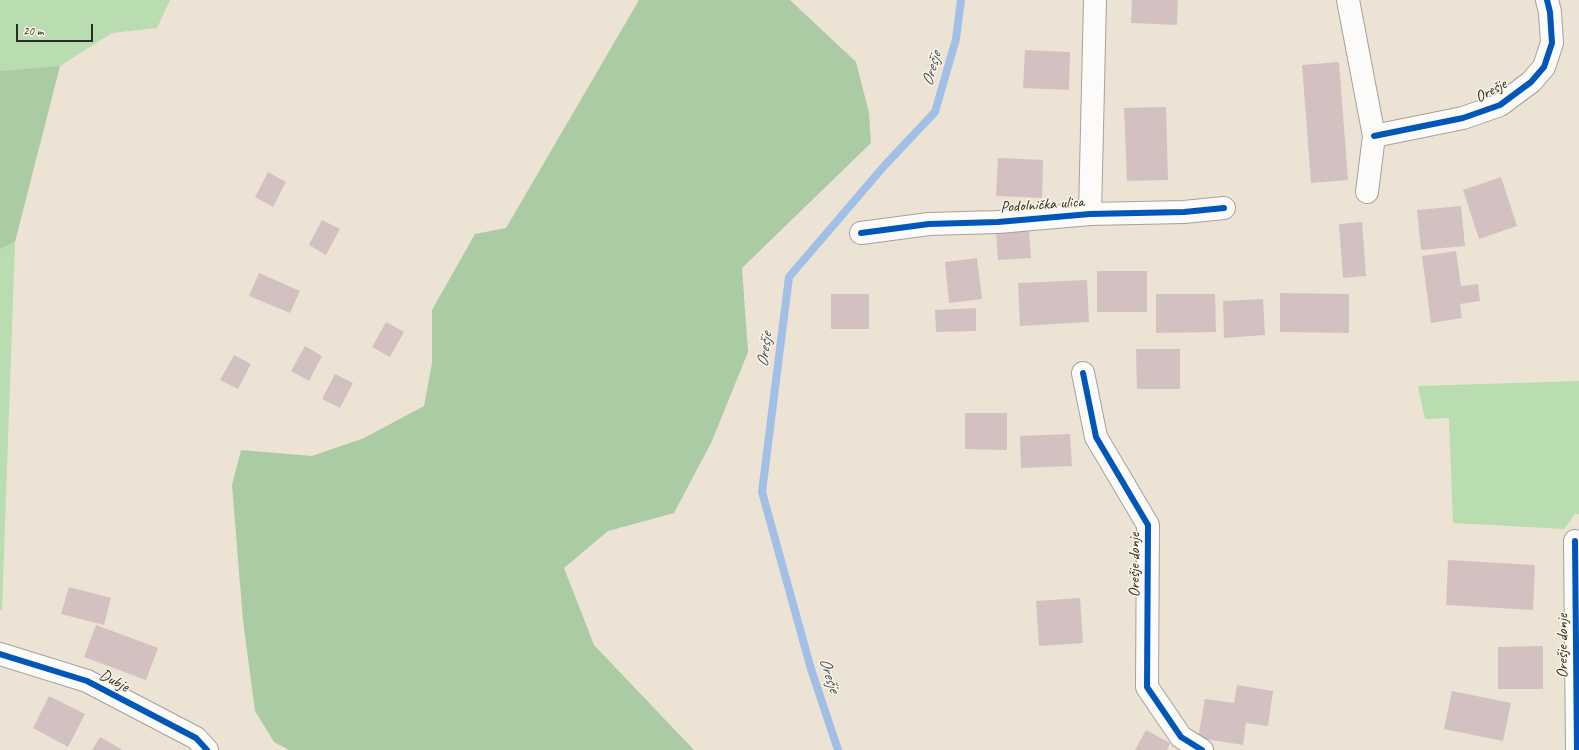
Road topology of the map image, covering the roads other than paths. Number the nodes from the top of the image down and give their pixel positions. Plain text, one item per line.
1 (1095, 0) edge
2 (1348, 0) edge
3 (1547, 0) edge
4 (1374, 136) junction
5 (1367, 192) dead end
6 (1224, 208) dead end
7 (1090, 214) junction
8 (861, 233) dead end
9 (1083, 373) dead end
10 (1575, 541) dead end
11 (0, 654) edge
12 (207, 750) edge
13 (1202, 750) edge
14 (1577, 750) edge

1 - 7 street, Podolnička ulica
2 - 4 street
3 - 4 street, Orešje
4 - 5 street
6 - 7 street, Podolnička ulica
7 - 8 street, Podolnička ulica
9 - 13 street, Orešje donje
10 - 14 street, Orešje donje
11 - 12 street, Dubje

